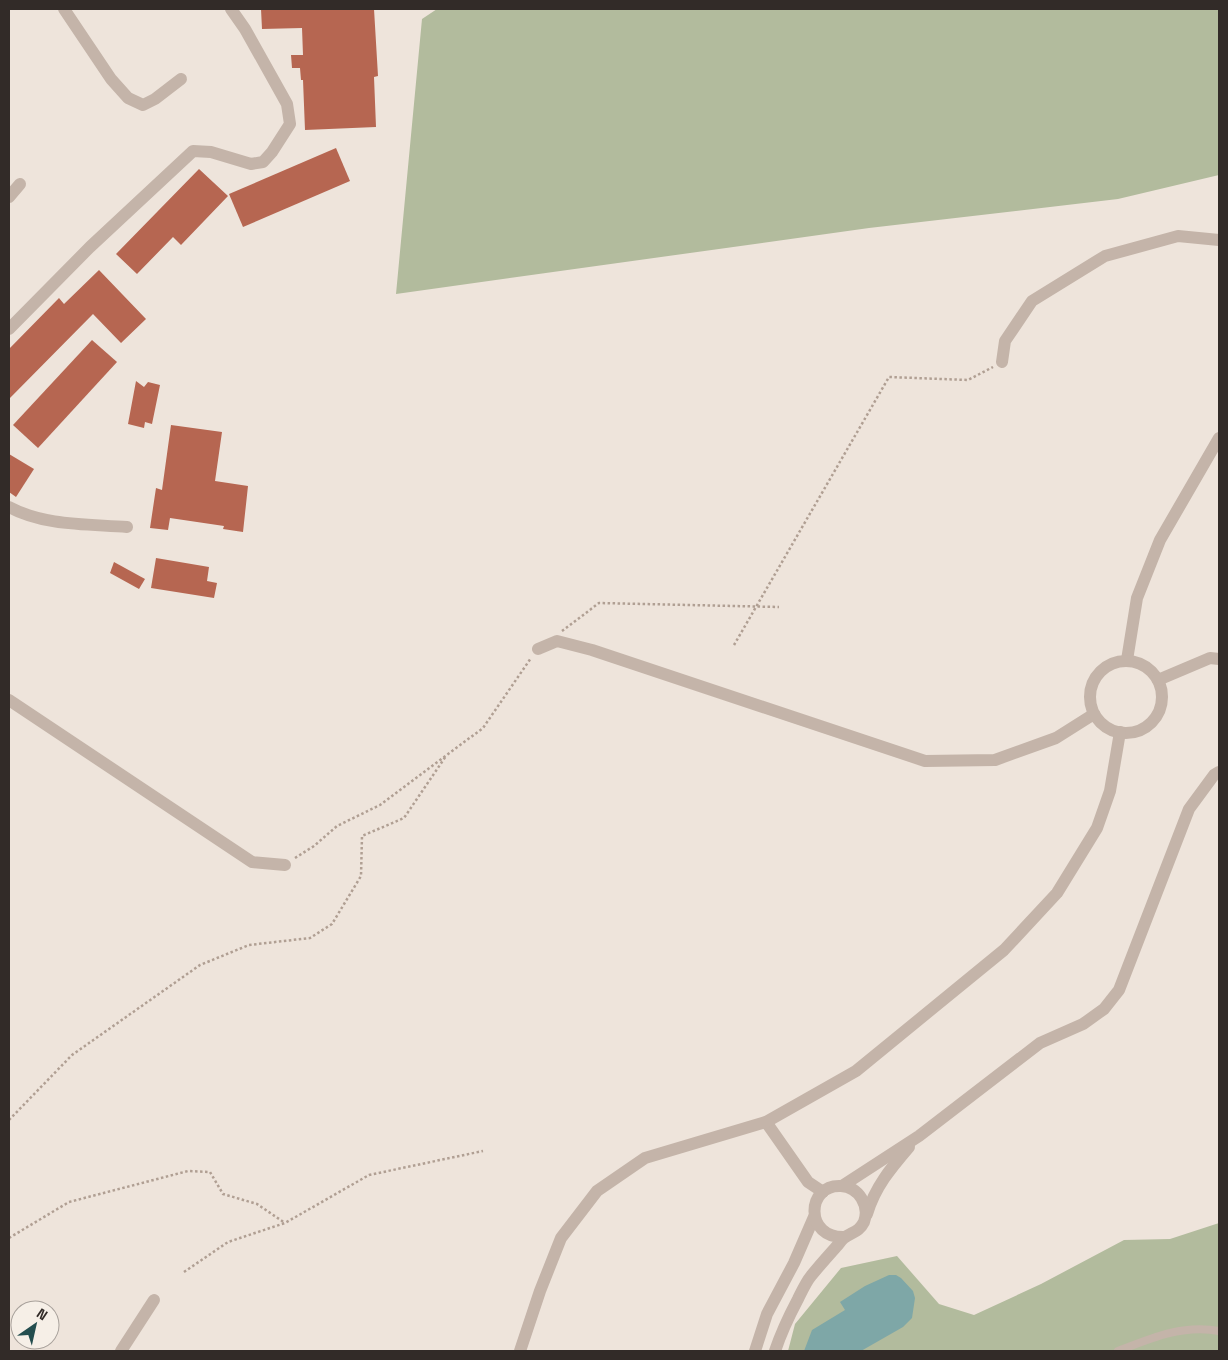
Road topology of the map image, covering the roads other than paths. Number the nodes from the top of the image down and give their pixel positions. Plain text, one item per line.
1 (64, 9) edge
2 (231, 9) edge
3 (181, 79) dead end
4 (20, 184) dead end
5 (9, 197) edge
6 (1219, 240) edge
7 (9, 329) edge
8 (1002, 362) road end
9 (1219, 438) edge
10 (9, 507) edge
11 (127, 527) dead end
12 (538, 649) road end
13 (1219, 659) edge
14 (1127, 660) junction
15 (1158, 680) junction
16 (9, 700) edge
17 (1094, 714) junction
18 (1120, 732) junction
19 (1219, 772) edge
20 (285, 865) road end
21 (766, 1122) junction
22 (919, 1136) junction
23 (842, 1186) junction
24 (822, 1192) junction
25 (814, 1217) junction
26 (866, 1217) junction
27 (845, 1238) junction
28 (154, 1300) dead end
29 (1219, 1331) edge
30 (121, 1351) edge
31 (520, 1351) edge
32 (756, 1351) edge
33 (775, 1351) edge
34 (1118, 1351) edge

1 - 3 street
2 - 7 street
4 - 5 street
6 - 8 street
9 - 14 street
10 - 11 street
12 - 17 street
13 - 15 street
14 - 15 street
14 - 17 street
15 - 18 street
16 - 20 street
17 - 18 street
18 - 21 street
19 - 22 street
21 - 24 street
21 - 31 street
22 - 23 street
22 - 26 street
23 - 24 street
23 - 26 street
24 - 25 street
25 - 27 street
25 - 32 street
26 - 27 street
27 - 33 street
28 - 30 street
29 - 34 lane

